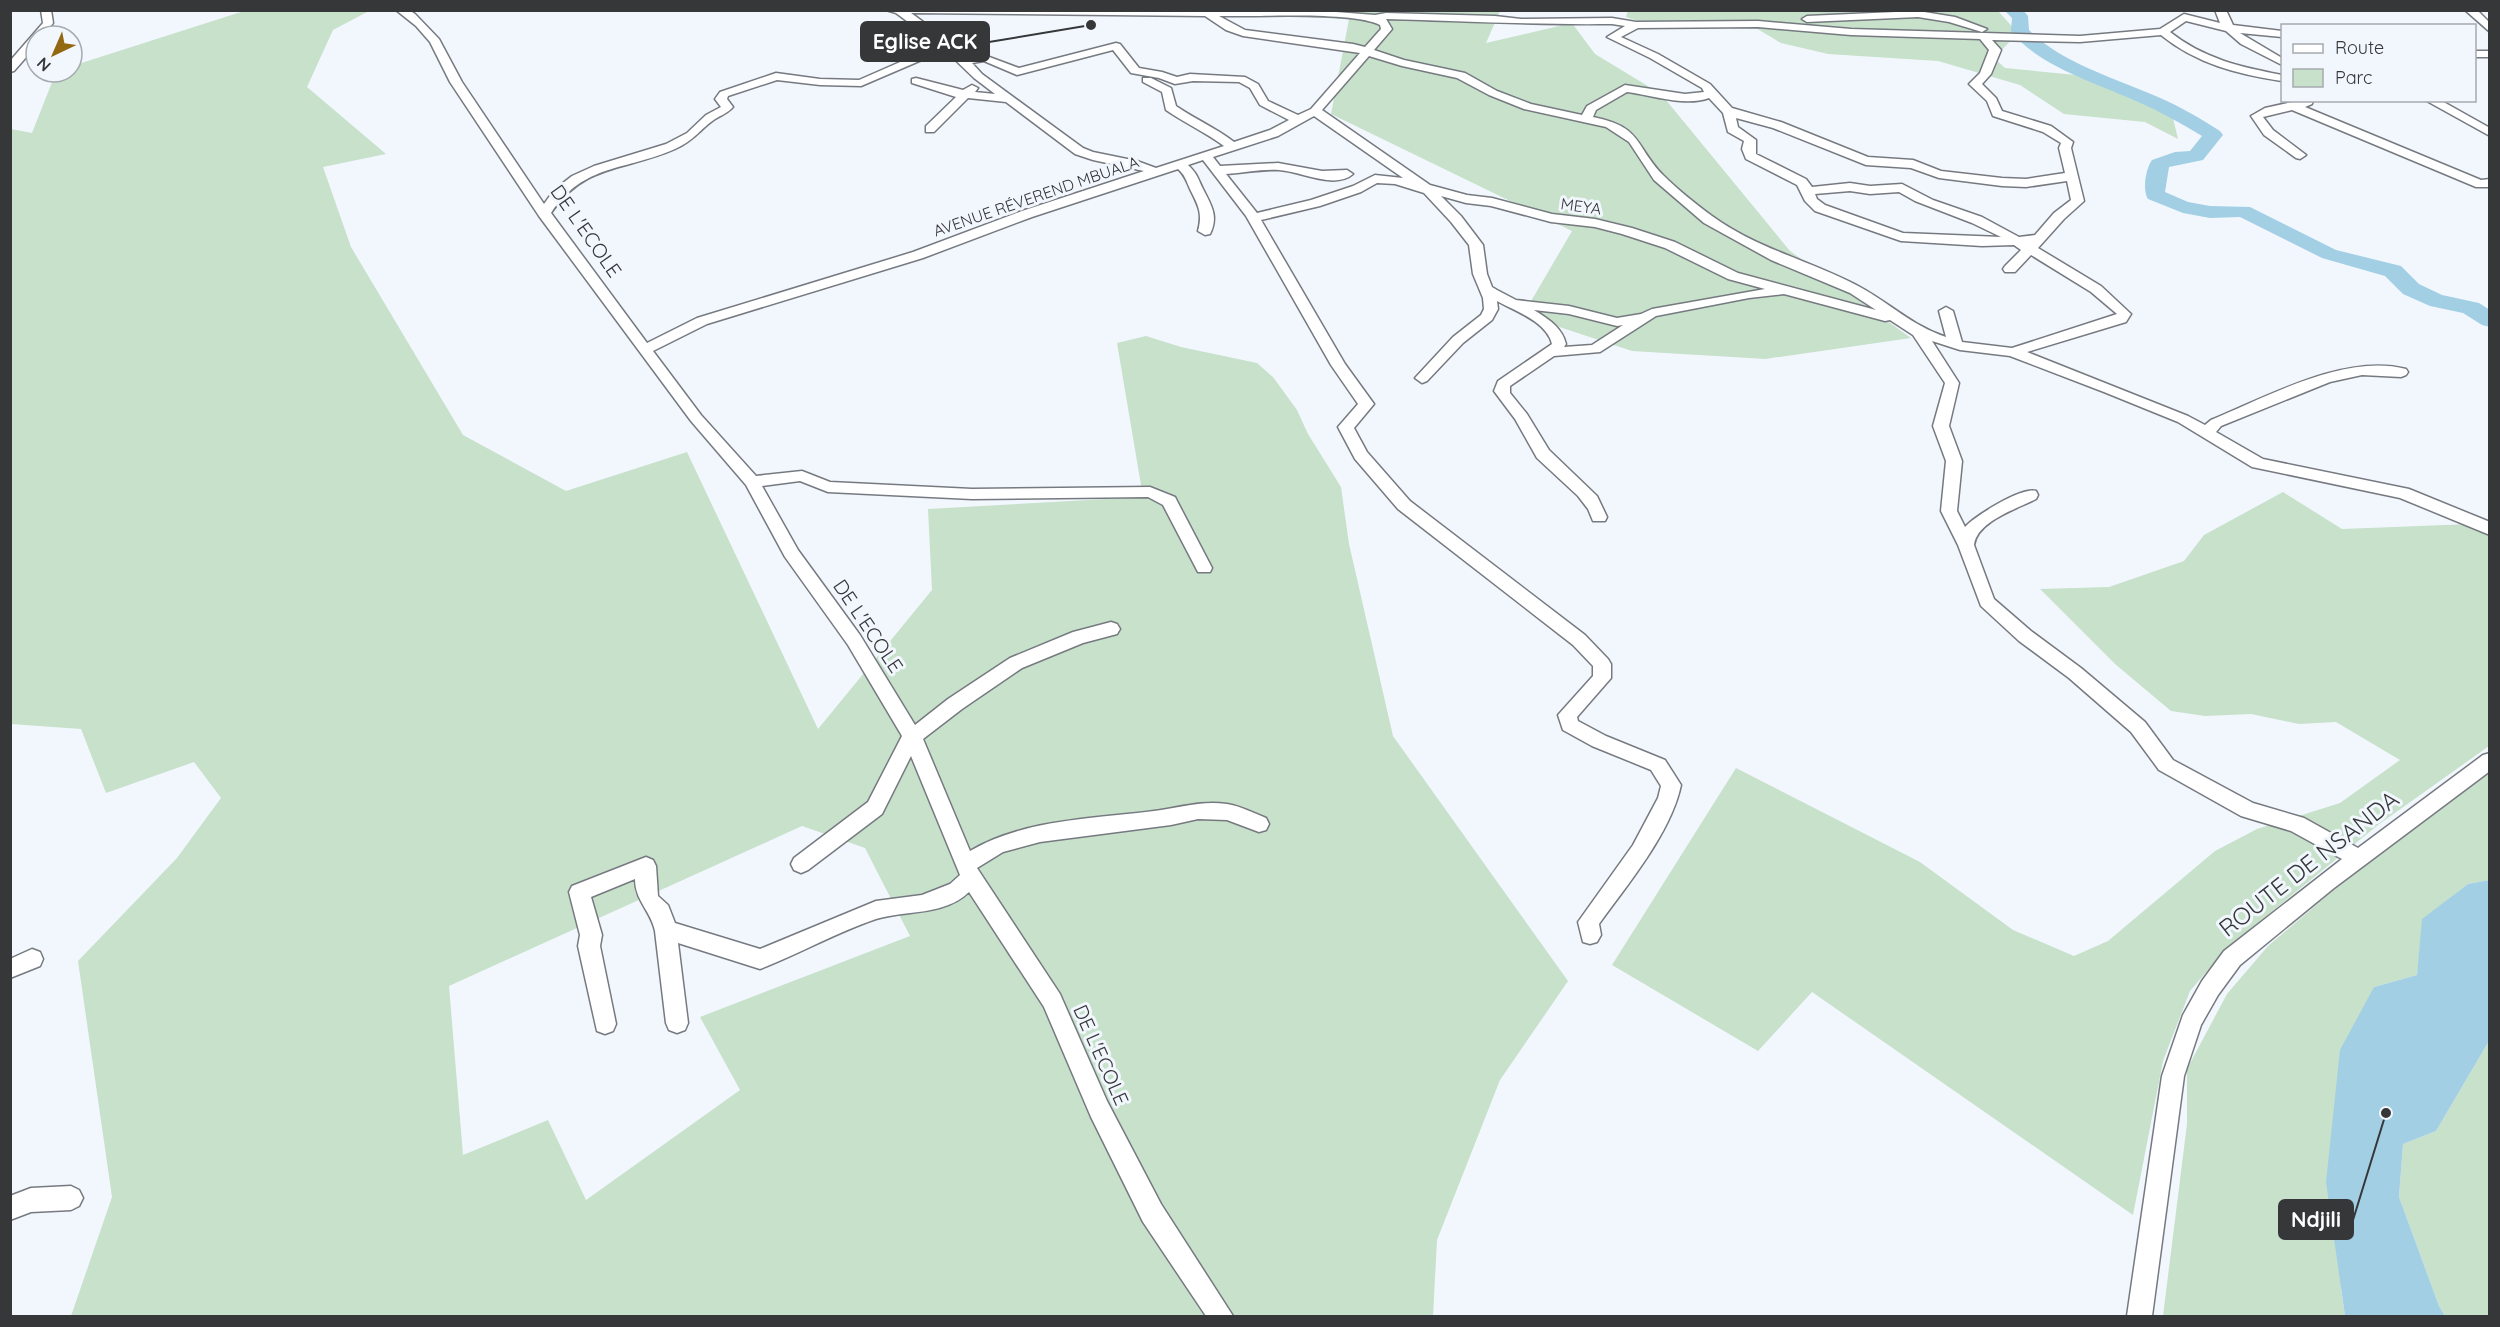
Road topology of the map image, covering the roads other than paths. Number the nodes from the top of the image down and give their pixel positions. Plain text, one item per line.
1 (401, 10) edge
2 (891, 10) edge
3 (2220, 10) edge
4 (2470, 10) edge
5 (899, 11) edge
6 (967, 12) junction
7 (1192, 12) edge
8 (1207, 13) junction
9 (1397, 18) edge
10 (1605, 21) junction
11 (1636, 25) junction
12 (1769, 25) junction
13 (2227, 28) junction
14 (2490, 29) edge
15 (929, 31) junction
16 (2163, 32) junction
17 (2281, 34) edge
18 (1985, 36) junction
19 (1612, 37) junction
20 (948, 45) junction
21 (24, 52) edge
22 (1368, 52) junction
23 (964, 61) junction
24 (2281, 61) edge
25 (10, 69) edge
26 (1135, 71) junction
27 (978, 76) junction
28 (2281, 78) edge
29 (916, 81) dead end
30 (966, 94) junction
31 (1711, 94) junction
32 (1008, 99) junction
33 (2307, 102) edge
34 (2434, 102) edge
35 (2296, 107) junction
36 (1315, 111) junction
37 (1728, 111) junction
38 (1586, 119) junction
39 (1299, 121) junction
40 (930, 129) dead end
41 (2490, 133) edge
42 (1232, 146) junction
43 (1205, 155) junction
44 (2300, 155) dead end
45 (1180, 164) junction
46 (1218, 170) junction
47 (1155, 172) junction
48 (1347, 174) dead end
49 (1951, 176) junction
50 (2073, 176) junction
51 (2026, 183) junction
52 (2490, 183) edge
53 (1905, 189) junction
54 (1428, 190) junction
55 (1808, 191) junction
56 (2078, 201) junction
57 (544, 213) junction
58 (1253, 218) junction
59 (1205, 231) dead end
60 (2028, 243) junction
61 (2010, 269) dead end
62 (1484, 288) junction
63 (1792, 291) junction
64 (1511, 304) junction
65 (1946, 311) dead end
66 (1643, 318) junction
67 (1901, 322) junction
68 (1918, 332) junction
69 (1956, 345) junction
70 (646, 349) junction
71 (1551, 352) junction
72 (2013, 352) junction
73 (2401, 372) dead end
74 (1422, 378) dead end
75 (2205, 433) junction
76 (752, 482) junction
77 (2030, 495) dead end
78 (1599, 517) dead end
79 (2490, 529) edge
80 (1966, 546) junction
81 (1204, 568) dead end
82 (1111, 629) dead end
83 (912, 736) junction
84 (2490, 760) edge
85 (1259, 824) dead end
86 (2358, 858) junction
87 (801, 864) dead end
88 (969, 870) junction
89 (666, 931) junction
90 (1590, 935) dead end
91 (32, 959) dead end
92 (10, 969) edge
93 (677, 1023) dead end
94 (605, 1024) dead end
95 (71, 1198) dead end
96 (10, 1208) edge
97 (1220, 1317) edge
98 (2139, 1317) edge

1 - 57 street, DE L'ECOLE
2 - 5 street
3 - 13 street
4 - 14 street
5 - 6 street
5 - 15 street
6 - 7 street
6 - 15 street
7 - 8 street
8 - 9 street
8 - 22 street
9 - 10 street
9 - 22 street, AVENUE RÉVEREND MBUALA
10 - 11 street
10 - 19 street
11 - 12 street
11 - 19 street
12 - 18 street
12 - 18 street
13 - 16 street
13 - 17 street
13 - 24 street
15 - 20 street
16 - 18 street
16 - 28 street
18 - 50 street
19 - 31 street
20 - 23 street
20 - 57 street
21 - 25 street
22 - 36 street, AVENUE RÉVEREND MBUALA
22 - 38 street
23 - 26 street
23 - 27 street
26 - 39 street
26 - 42 street
27 - 30 street
27 - 32 street
29 - 30 street
30 - 32 street
30 - 40 street
31 - 37 street
31 - 38 street
32 - 47 street
33 - 35 street
34 - 41 street
35 - 44 street
35 - 52 street
36 - 39 street, AVENUE RÉVEREND MBUALA
36 - 54 street
37 - 49 street
37 - 55 street
38 - 67 street
39 - 42 street, AVENUE RÉVEREND MBUALA
42 - 43 street, AVENUE RÉVEREND MBUALA
43 - 45 street, AVENUE RÉVEREND MBUALA
43 - 46 street
45 - 47 street, AVENUE RÉVEREND MBUALA
45 - 59 street
46 - 48 street
46 - 58 street
47 - 70 street, AVENUE RÉVEREND MBUALA
49 - 51 street
49 - 53 street
50 - 51 street
50 - 56 street
51 - 56 street
53 - 55 street
53 - 60 street
54 - 58 street, MEYA
54 - 62 street
54 - 63 street, MEYA
55 - 60 street
56 - 60 street
57 - 70 street, DE L'ECOLE
58 - 90 street
60 - 61 street
60 - 72 street
62 - 64 street
62 - 74 street
63 - 66 street
63 - 67 street, MEYA
64 - 66 street
64 - 71 street
65 - 69 street
66 - 71 street
67 - 68 street
68 - 69 street
68 - 80 street
69 - 72 street
70 - 76 street, DE L'ECOLE
71 - 78 street
72 - 75 street
73 - 75 street
75 - 79 street
76 - 81 street
76 - 83 street, DE L'ECOLE
77 - 80 street
80 - 86 street
82 - 83 street
83 - 87 street
83 - 88 street, DE L'ECOLE
84 - 86 street, ROUTE DE NSANDA
85 - 88 street
86 - 98 street, ROUTE DE NSANDA
88 - 89 street
88 - 97 street, DE L'ECOLE
89 - 93 street
89 - 94 street
91 - 92 street
95 - 96 street

